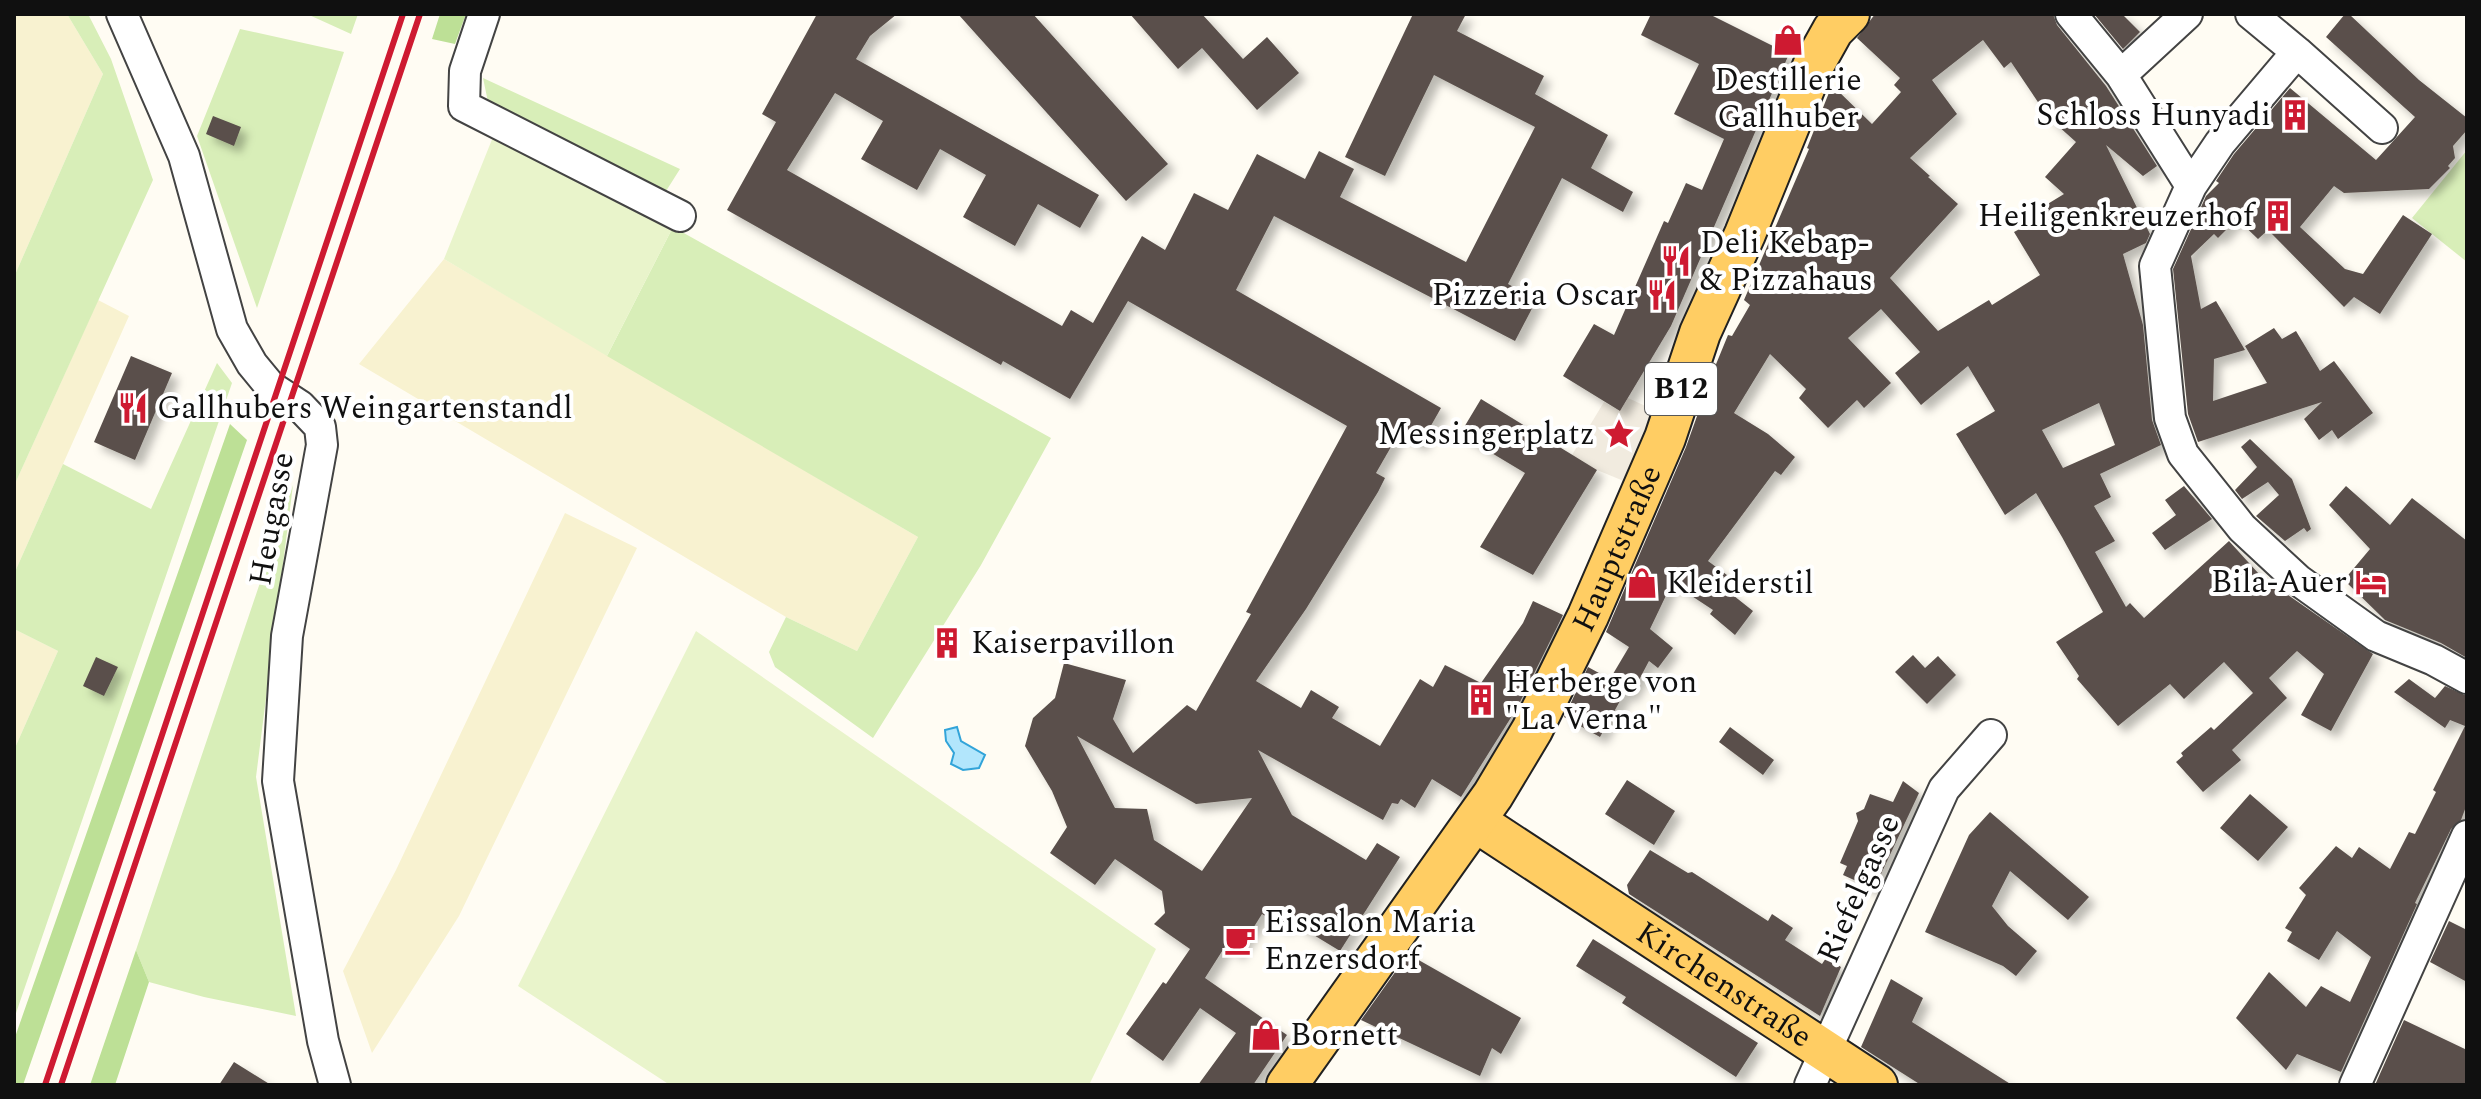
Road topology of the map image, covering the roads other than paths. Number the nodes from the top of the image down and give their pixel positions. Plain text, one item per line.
1 (122, 14) edge
2 (484, 14) edge
3 (2071, 14) edge
4 (2187, 14) edge
5 (2251, 14) edge
6 (1833, 19) edge
7 (2297, 52) junction
8 (2121, 75) junction
9 (2382, 128) dead end
10 (2191, 186) junction
11 (680, 216) dead end
12 (2467, 678) edge
13 (1991, 735) dead end
14 (1475, 821) junction
15 (2467, 836) edge
16 (1818, 1068) edge
17 (335, 1085) edge
18 (1287, 1085) edge
19 (1877, 1085) edge
20 (2355, 1085) edge

1 - 17 street, Heugasse
2 - 11 street
3 - 8 street
4 - 8 street
5 - 7 street
6 - 14 main road, Hauptstraße / B12
7 - 9 street
7 - 10 street
8 - 10 street
10 - 12 street
13 - 16 street, Riefelgasse
14 - 16 main road, Kirchenstraße
14 - 18 main road, Hauptstraße / B12
15 - 20 street
16 - 19 main road, Kirchenstraße

